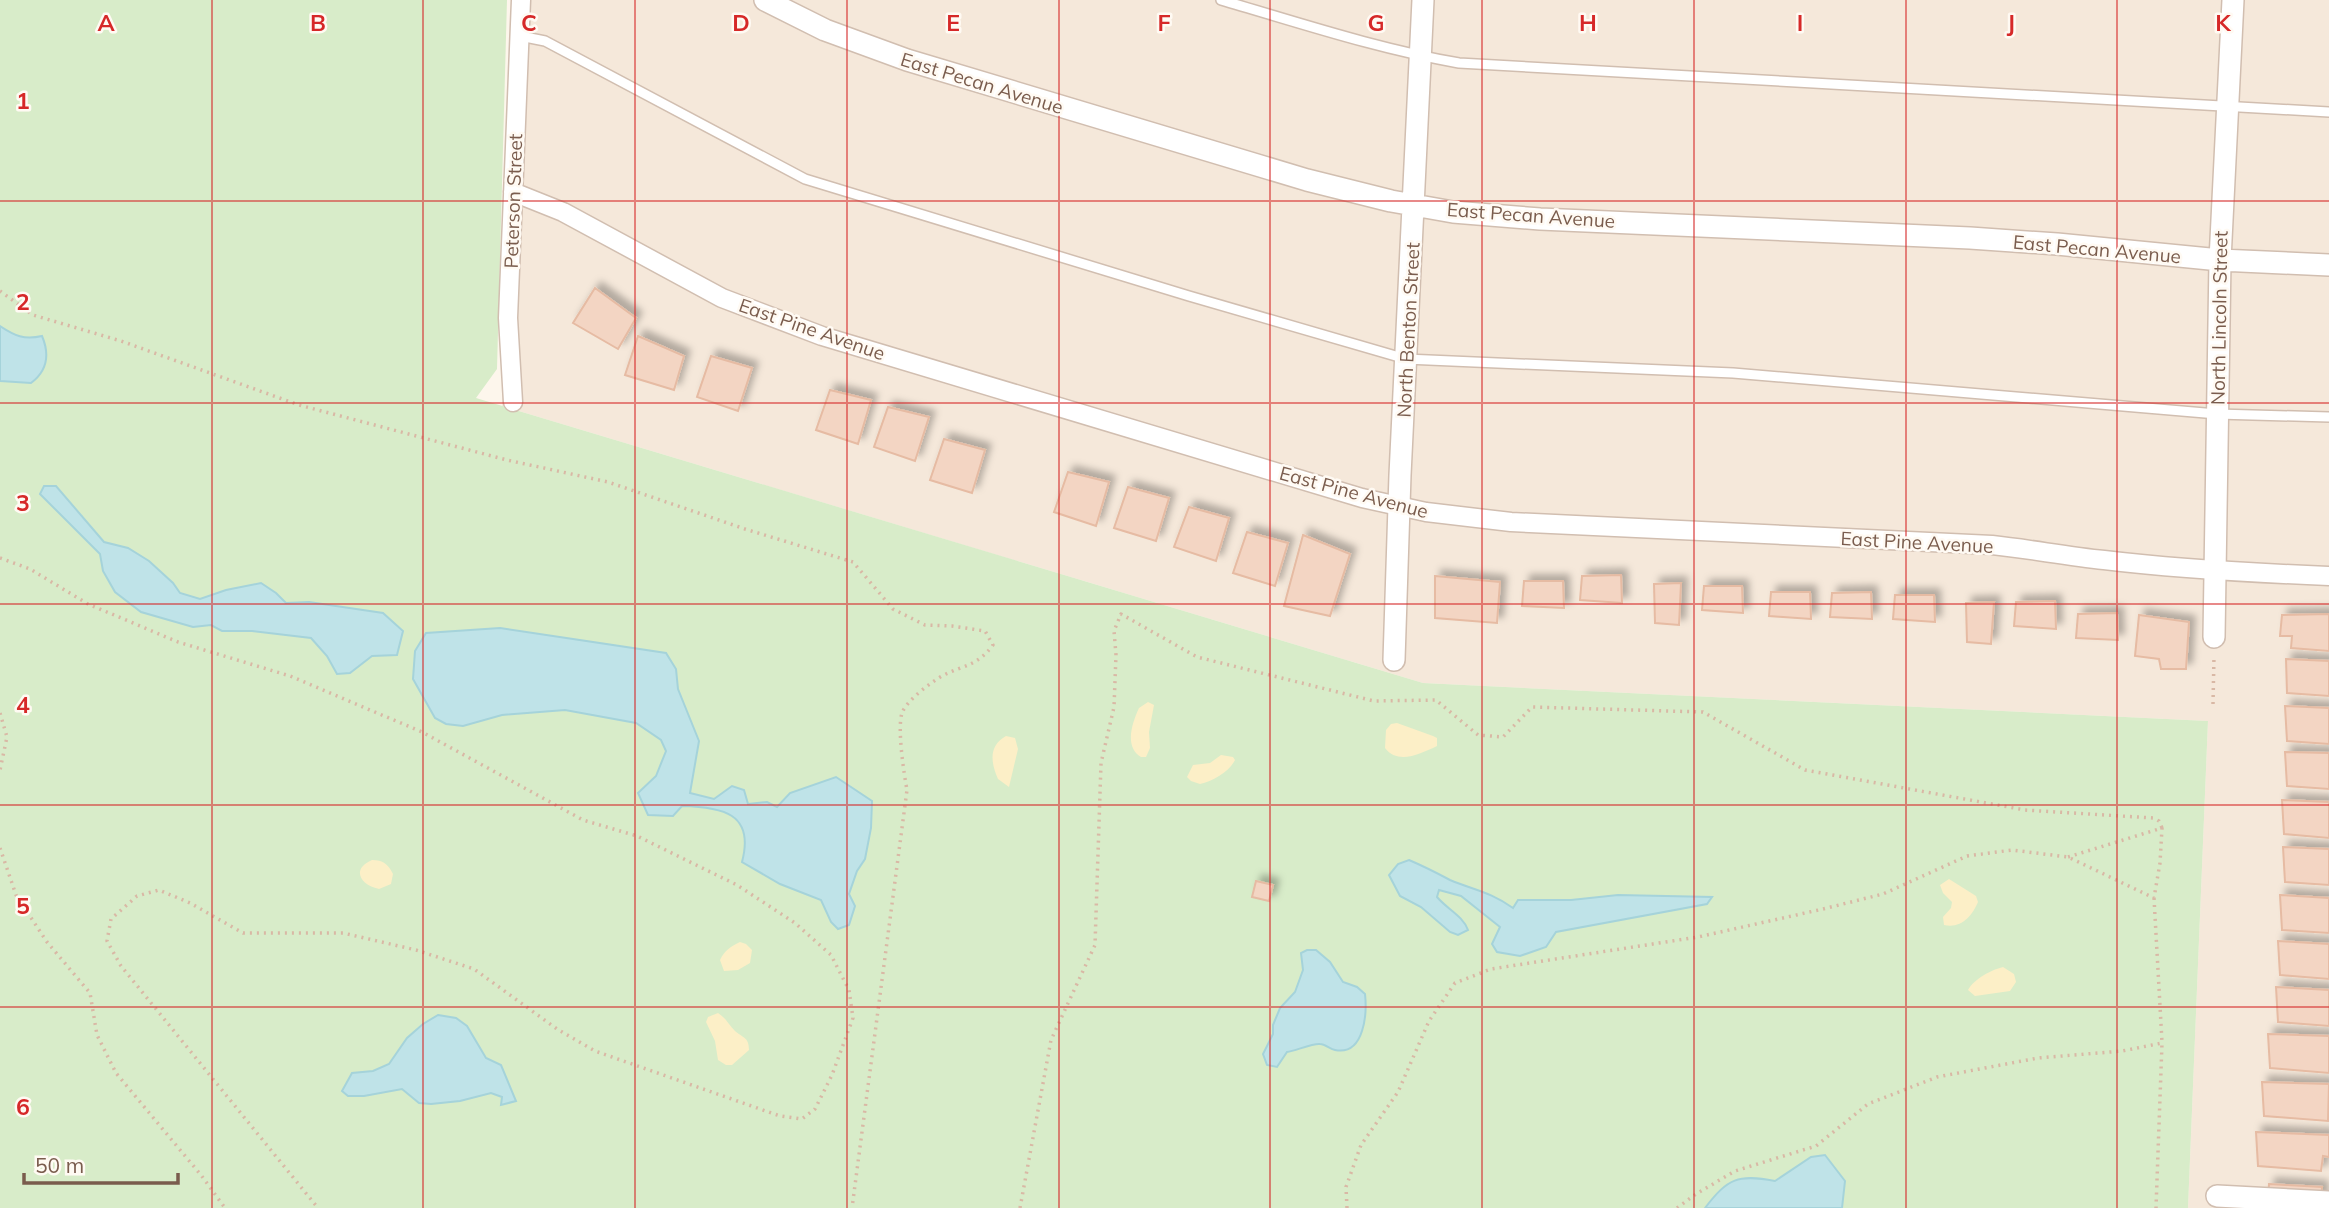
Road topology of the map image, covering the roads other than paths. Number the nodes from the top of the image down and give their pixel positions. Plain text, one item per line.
1 (521, 0) edge
2 (765, 0) edge
3 (1221, 0) edge
4 (1423, 0) edge
5 (2233, 0) edge
6 (520, 36) junction
7 (1421, 56) junction
8 (2227, 108) junction
9 (2329, 112) edge
10 (513, 192) junction
11 (1413, 205) junction
12 (2220, 260) junction
13 (2329, 265) edge
14 (1406, 359) junction
15 (513, 402) dead end
16 (2217, 414) junction
17 (2329, 417) edge
18 (1399, 506) junction
19 (2214, 571) junction
20 (2329, 576) edge
21 (2214, 636) road end
22 (1394, 660) dead end
23 (2217, 1196) dead end
24 (2329, 1202) edge

1 - 6 street, Peterson Street
2 - 11 street, East Pecan Avenue
3 - 7 lane
4 - 7 street, North Benton Street
5 - 8 street, North Lincoln Street
6 - 10 street, Peterson Street
6 - 14 lane
7 - 8 lane
7 - 11 street, North Benton Street
8 - 9 lane
8 - 12 street, North Lincoln Street
10 - 15 street, Peterson Street
10 - 18 street, East Pine Avenue
11 - 12 street, East Pecan Avenue
11 - 14 street, North Benton Street
12 - 13 street, East Pecan Avenue
12 - 16 street, North Lincoln Street
14 - 16 lane
14 - 18 street, North Benton Street
16 - 17 lane
16 - 19 street, North Lincoln Street
18 - 19 street, East Pine Avenue
18 - 22 street, North Benton Street
19 - 20 street, East Pine Avenue
19 - 21 street, North Lincoln Street
23 - 24 street

